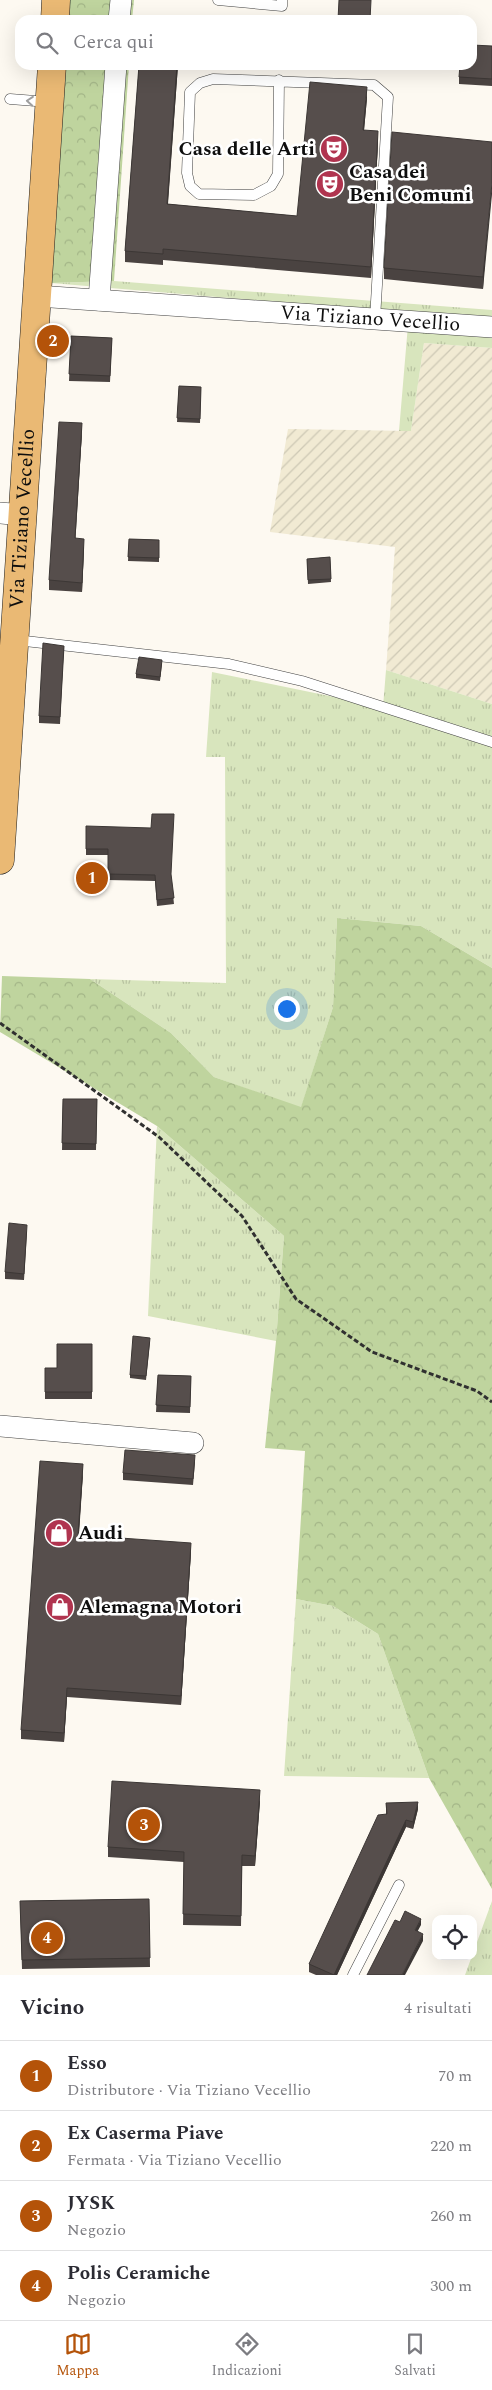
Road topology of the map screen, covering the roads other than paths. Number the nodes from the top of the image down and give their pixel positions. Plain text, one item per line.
1 (56, 0) edge
2 (121, 0) edge
3 (218, 0) edge
4 (282, 0) edge
5 (55, 15) edge
6 (120, 15) edge
7 (52, 70) edge
8 (116, 70) edge
9 (280, 80) junction
10 (10, 99) dead end
11 (50, 102) junction
12 (37, 296) junction
13 (99, 300) junction
14 (375, 319) junction
15 (492, 327) edge
16 (11, 514) edge
17 (15, 640) junction
18 (492, 742) edge
19 (0, 860) edge
20 (0, 1426) edge
21 (193, 1443) dead end
22 (399, 1885) dead end
23 (353, 1975) edge

1 - 5 main road
2 - 6 street
3 - 4 lane
7 - 11 main road, Via Tiziano Vecellio
8 - 13 street
9 - 9 lane
9 - 14 lane
11 -> 10 lane
11 - 12 main road, Via Tiziano Vecellio
12 - 13 street, Via Tiziano Vecellio
12 - 16 main road, Via Tiziano Vecellio
13 - 14 street, Via Tiziano Vecellio
14 - 15 street, Via Tiziano Vecellio
16 - 17 main road, Via Tiziano Vecellio
17 - 18 lane
17 - 19 main road, Via Tiziano Vecellio
20 - 21 street
22 - 23 lane

